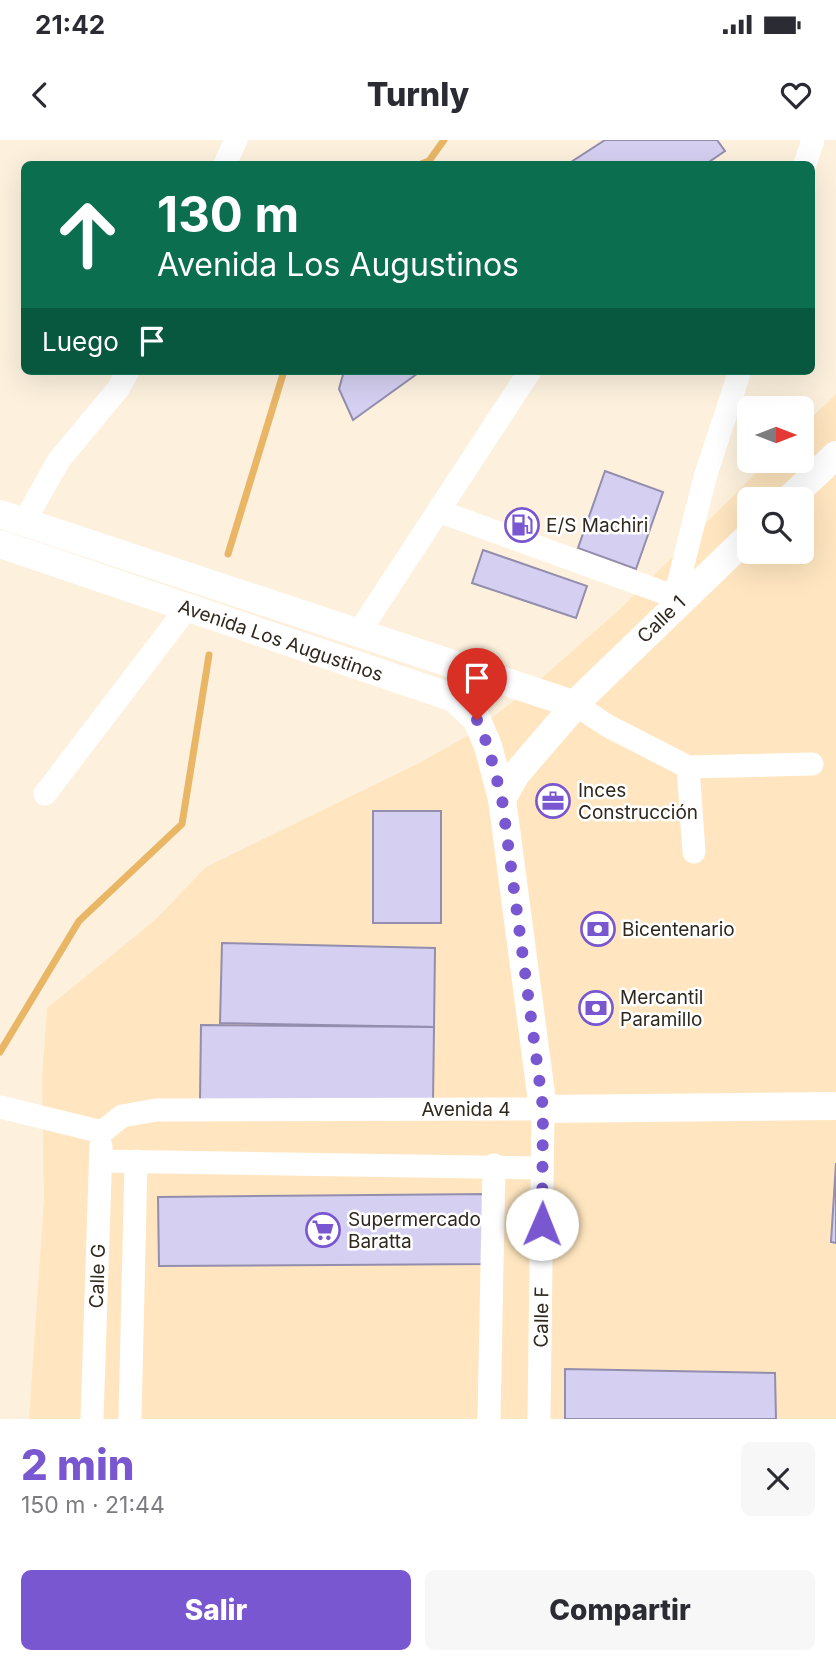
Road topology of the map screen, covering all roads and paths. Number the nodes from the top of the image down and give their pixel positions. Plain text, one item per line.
1 (236, 140) edge
2 (813, 140) edge
3 (226, 161) edge
4 (806, 161) edge
5 (126, 375) edge
6 (527, 375) edge
7 (733, 375) edge
8 (836, 455) edge
9 (802, 487) edge
10 (438, 511) junction
11 (12, 518) edge
12 (0, 544) edge
13 (737, 546) edge
14 (672, 602) junction
15 (187, 608) junction
16 (359, 632) junction
17 (576, 705) junction
18 (812, 764) dead end
19 (688, 767) junction
20 (46, 794) dead end
21 (502, 799) junction
22 (694, 852) dead end
23 (0, 1107) edge
24 (836, 1107) edge
25 (543, 1108) junction
26 (102, 1132) junction
27 (101, 1161) junction
28 (136, 1161) junction
29 (494, 1165) junction
30 (542, 1168) junction
31 (92, 1419) edge
32 (130, 1419) edge
33 (489, 1419) edge
34 (539, 1419) edge

1 - 3 street
2 - 4 street
5 - 11 street
6 - 10 street
7 - 14 street
8 - 9 main road
10 - 14 street
10 - 16 street
11 - 16 main road, Avenida Los Augustinos
12 - 15 main road, Avenida Los Augustinos
13 - 14 main road, Calle 1
14 - 17 main road, Calle 1
15 - 20 street
15 - 21 main road, Avenida Los Augustinos
16 - 17 main road, Avenida Los Augustinos
17 - 19 street
17 - 21 main road, Calle 1
18 - 19 street
19 - 22 street
21 - 25 main road, Calle F
23 - 26 street
24 - 25 main road, Avenida 4
25 - 26 street, Avenida 4
25 - 30 street, Calle F
26 - 27 street, Calle G
27 - 28 street
27 - 31 street, Calle G
28 - 29 street
28 - 32 street
29 - 30 street
29 - 33 street
30 - 34 street, Calle F

